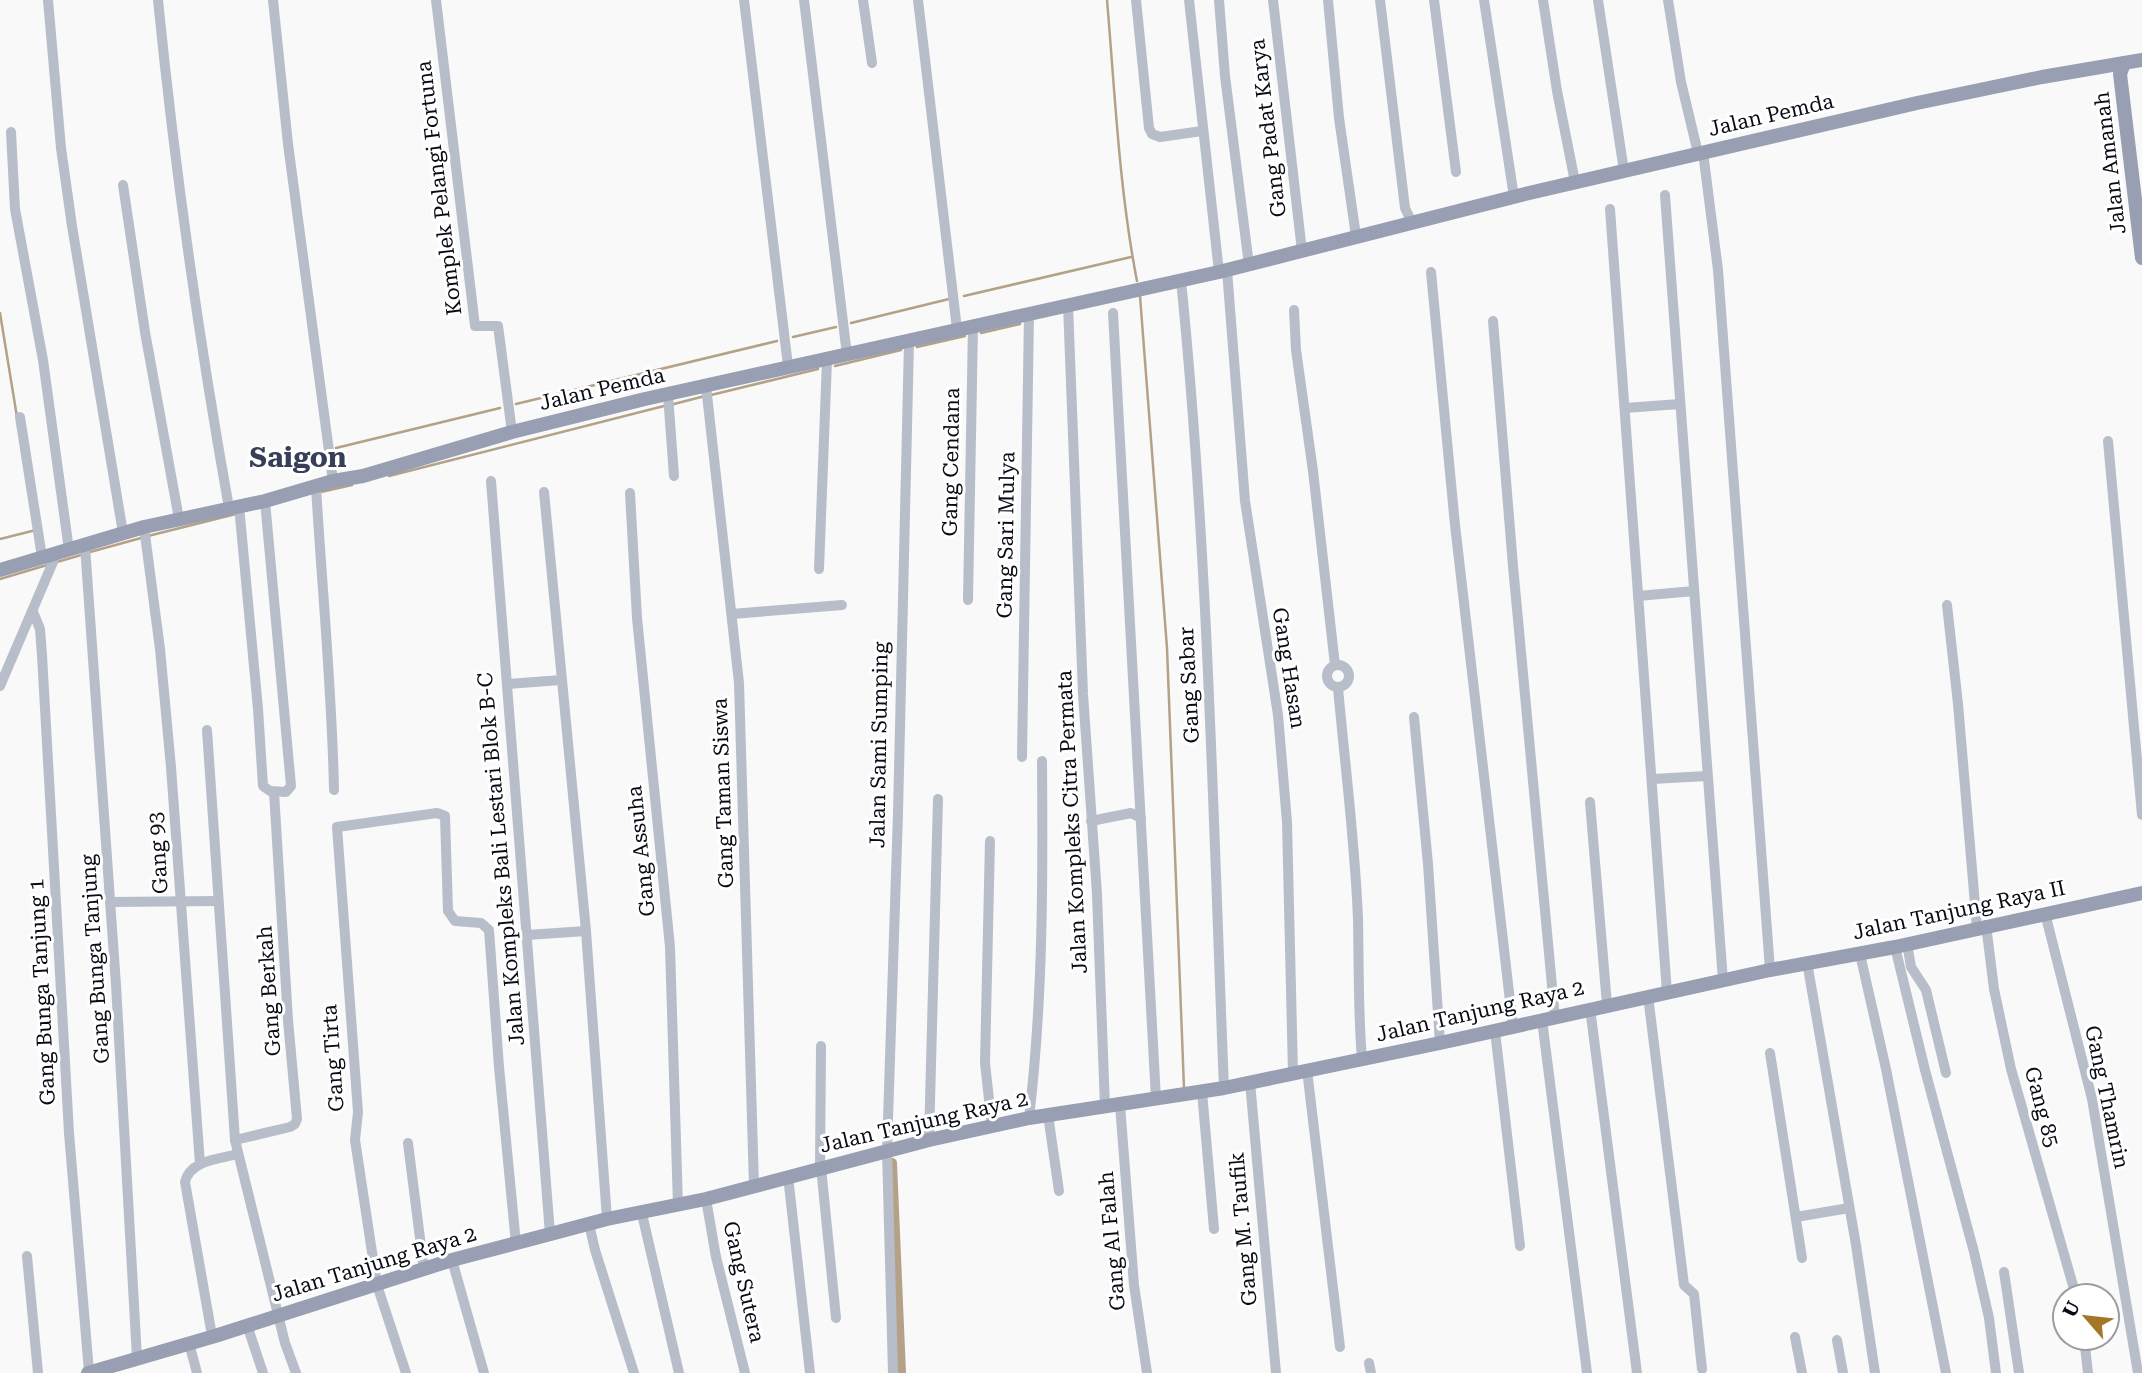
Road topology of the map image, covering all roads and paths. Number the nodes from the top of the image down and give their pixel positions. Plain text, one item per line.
1 (48, 0) edge
2 (158, 0) edge
3 (273, 0) edge
4 (436, 0) edge
5 (744, 0) edge
6 (804, 0) edge
7 (863, 0) edge
8 (918, 0) edge
9 (1136, 0) edge
10 (1189, 0) edge
11 (1219, 0) edge
12 (1273, 0) edge
13 (1328, 0) edge
14 (1380, 0) edge
15 (1434, 0) edge
16 (1484, 0) edge
17 (1543, 0) edge
18 (1598, 0) edge
19 (1668, 0) edge
20 (2142, 60) edge
21 (872, 63) dead end
22 (2124, 63) junction
23 (1202, 131) junction
24 (11, 132) dead end
25 (1701, 153) junction
26 (1624, 171) junction
27 (1456, 172) dead end
28 (1575, 182) junction
29 (123, 185) dead end
30 (1665, 195) dead end
31 (1514, 197) junction
32 (1610, 209) dead end
33 (1412, 223) junction
34 (1356, 236) junction
35 (1302, 251) junction
36 (2142, 258) edge
37 (1250, 264) junction
38 (1223, 271) junction
39 (1431, 272) dead end
40 (1181, 280) junction
41 (1068, 305) junction
42 (1294, 310) dead end
43 (1114, 313) dead end
44 (1029, 314) junction
45 (1493, 321) dead end
46 (973, 326) junction
47 (957, 329) junction
48 (909, 342) junction
49 (847, 355) junction
50 (827, 360) junction
51 (788, 366) junction
52 (707, 394) junction
53 (668, 395) junction
54 (1680, 404) junction
55 (1625, 408) junction
56 (20, 417) dead end
57 (512, 432) junction
58 (2108, 441) dead end
59 (674, 476) dead end
60 (333, 481) junction
61 (491, 481) dead end
62 (317, 491) junction
63 (544, 492) dead end
64 (630, 493) dead end
65 (266, 505) junction
66 (237, 510) junction
67 (179, 519) junction
68 (124, 533) junction
69 (145, 534) junction
70 (86, 551) junction
71 (55, 558) junction
72 (819, 569) dead end
73 (0, 570) edge
74 (1694, 591) junction
75 (1638, 596) junction
76 (968, 600) dead end
77 (1947, 605) dead end
78 (842, 606) dead end
79 (33, 612) junction
80 (732, 614) junction
81 (561, 680) junction
82 (507, 684) junction
83 (0, 685) edge
84 (1414, 717) dead end
85 (207, 730) dead end
86 (1022, 757) dead end
87 (1042, 761) dead end
88 (1707, 776) junction
89 (1652, 779) junction
90 (334, 790) dead end
91 (274, 792) junction
92 (938, 799) dead end
93 (1590, 802) dead end
94 (2142, 815) edge
95 (1140, 817) junction
96 (1091, 821) junction
97 (990, 841) dead end
98 (2142, 893) edge
99 (218, 901) junction
100 (110, 902) junction
101 (181, 903) junction
102 (2045, 913) junction
103 (1981, 927) junction
104 (586, 931) junction
105 (527, 935) junction
106 (1901, 945) junction
107 (1860, 954) junction
108 (1807, 962) junction
109 (1777, 968) junction
110 (1723, 981) junction
111 (1667, 993) junction
112 (1648, 996) junction
113 (1607, 1005) junction
114 (1590, 1008) junction
115 (1548, 1019) junction
116 (1513, 1027) junction
117 (1495, 1031) junction
118 (1440, 1043) junction
119 (821, 1046) dead end
120 (1770, 1053) dead end
121 (1362, 1059) junction
122 (1300, 1071) junction
123 (1947, 1073) dead end
124 (1250, 1082) junction
125 (1224, 1088) junction
126 (1202, 1092) junction
127 (1156, 1099) junction
128 (1112, 1106) junction
129 (1048, 1115) junction
130 (1029, 1118) junction
131 (992, 1127) junction
132 (235, 1140) junction
133 (929, 1140) junction
134 (408, 1143) dead end
135 (887, 1150) junction
136 (238, 1154) junction
137 (200, 1164) junction
138 (820, 1168) junction
139 (789, 1176) junction
140 (754, 1186) junction
141 (1059, 1191) dead end
142 (706, 1199) junction
143 (678, 1206) junction
144 (1849, 1209) junction
145 (642, 1214) junction
146 (1796, 1217) junction
147 (607, 1219) junction
148 (589, 1224) junction
149 (1214, 1229) dead end
150 (550, 1234) junction
151 (516, 1244) junction
152 (1520, 1246) dead end
153 (27, 1256) dead end
154 (1802, 1258) dead end
155 (452, 1260) junction
156 (424, 1270) junction
157 (2004, 1272) dead end
158 (2072, 1282) edge
159 (377, 1285) junction
160 (279, 1315) junction
161 (836, 1318) dead end
162 (247, 1325) junction
163 (215, 1336) junction
164 (1795, 1337) dead end
165 (1837, 1340) dead end
166 (189, 1343) junction
167 (1340, 1347) dead end
168 (2086, 1352) edge
169 (133, 1363) edge
170 (1702, 1369) dead end
171 (38, 1373) edge
172 (88, 1373) edge
173 (197, 1373) edge
174 (263, 1373) edge
175 (296, 1373) edge
176 (406, 1373) edge
177 (484, 1373) edge
178 (634, 1373) edge
179 (679, 1373) edge
180 (745, 1373) edge
181 (810, 1373) edge
182 (892, 1373) edge
183 (1147, 1373) edge
184 (1276, 1373) edge
185 (1587, 1373) edge
186 (1637, 1373) edge
187 (1802, 1373) edge
188 (1843, 1373) edge
189 (1875, 1373) edge
190 (1946, 1373) edge
191 (1996, 1373) edge
192 (2020, 1373) edge
193 (2088, 1373) edge
194 (2138, 1373) edge

1 - 68 street
2 - 66 street
3 - 60 street
4 - 57 street, Komplek Pelangi Fortuna
5 - 51 street
6 - 49 street
7 - 21 street
8 - 47 street
9 - 23 street
10 - 23 street, Gang Hasan
11 - 37 street
12 - 35 street, Gang Padat Karya
13 - 34 street
14 - 33 street
15 - 27 street
16 - 31 street
17 - 28 street
18 - 26 street
19 - 25 street
20 - 22 street, Jalan Pemda
22 - 25 street, Jalan Pemda
22 - 36 street, Jalan Amanah
23 - 38 street, Gang Hasan
24 - 71 street
25 - 26 street, Jalan Pemda
25 - 109 street
26 - 28 street, Jalan Pemda
28 - 31 street, Jalan Pemda
29 - 67 street
30 - 54 street
31 - 33 street, Jalan Pemda
32 - 55 street
33 - 34 street, Jalan Pemda
34 - 35 street, Jalan Pemda
35 - 37 street, Jalan Pemda
37 - 38 street, Jalan Pemda
38 - 40 street, Jalan Pemda
38 - 122 street, Gang Hasan
39 - 116 street
40 - 41 street, Jalan Pemda
40 - 125 street, Gang Sabar
41 - 44 street, Jalan Pemda
41 - 96 street, Jalan Kompleks Citra Permata
42 - 121 street
43 - 95 street
44 - 46 street, Jalan Pemda
44 - 86 street, Gang Sari Mulya
45 - 115 street
46 - 47 street, Jalan Pemda
46 - 76 street, Gang Cendana
47 - 48 street, Jalan Pemda
48 - 49 street, Jalan Pemda
48 - 135 street, Jalan Sami Sumping
49 - 50 street, Jalan Pemda
50 - 51 street, Jalan Pemda
50 - 72 street
51 - 52 street, Jalan Pemda
52 - 53 street, Jalan Pemda
52 - 80 street, Gang Taman Siswa
53 - 57 street, Jalan Pemda
53 - 59 street
54 - 55 street
54 - 74 street
55 - 75 street
56 - 71 street
57 - 60 street, Jalan Pemda
58 - 94 street
60 - 62 street, Jalan Pemda
61 - 82 street, Jalan Kompleks Bali Lestari Blok B-C
62 - 65 street, Jalan Pemda
62 - 90 street
63 - 81 street
64 - 143 street, Gang Assuha
65 - 66 street, Jalan Pemda
65 - 91 street
66 - 67 street, Jalan Pemda
66 - 91 street, Gang Berkah
67 - 69 street, Jalan Pemda
68 - 69 street, Jalan Pemda
68 - 70 street, Jalan Pemda
69 - 101 street, Gang 93
70 - 71 street, Jalan Pemda
70 - 100 street, Gang Bunga Tanjung
71 - 73 street, Jalan Pemda
71 - 79 street
74 - 75 street
74 - 88 street
75 - 89 street
77 - 103 street, Gang 85
78 - 80 street
79 - 83 street
79 - 172 street, Gang Bunga Tanjung 1
80 - 140 street, Gang Taman Siswa
81 - 82 street
81 - 104 street
82 - 105 street, Jalan Kompleks Bali Lestari Blok B-C
84 - 118 street
85 - 99 street
87 - 130 street
88 - 89 street
88 - 110 street
89 - 111 street
91 - 132 street, Gang Berkah
92 - 133 street
93 - 113 street
95 - 96 street
95 - 127 street
96 - 128 street, Jalan Kompleks Citra Permata
97 - 131 street
98 - 102 street, Jalan Tanjung Raya II
99 - 101 street
99 - 132 street
100 - 101 street
100 - 169 street, Gang Bunga Tanjung
101 - 137 street, Gang 93
102 - 103 street, Jalan Tanjung Raya II
102 - 194 street, Gang Thamrin
103 - 106 street, Jalan Tanjung Raya II
103 - 158 street, Gang 85
104 - 105 street
104 - 147 street
105 - 150 street, Jalan Kompleks Bali Lestari Blok B-C
106 - 107 street, Jalan Tanjung Raya II
106 - 123 street
106 - 191 street
107 - 108 street, Jalan Tanjung Raya II
107 - 190 street
108 - 109 street, Jalan Tanjung Raya II
108 - 144 street
109 - 110 street, Jalan Tanjung Raya 2
110 - 111 street, Jalan Tanjung Raya 2
111 - 112 street, Jalan Tanjung Raya 2
112 - 113 street, Jalan Tanjung Raya 2
112 - 170 street
113 - 114 street, Jalan Tanjung Raya 2
114 - 115 street, Jalan Tanjung Raya 2
114 - 186 street
115 - 116 street, Jalan Tanjung Raya 2
115 - 185 street
116 - 117 street, Jalan Tanjung Raya 2
117 - 118 street, Jalan Tanjung Raya 2
117 - 152 street
118 - 121 street, Jalan Tanjung Raya 2
119 - 138 street
120 - 146 street
121 - 122 street, Jalan Tanjung Raya 2
122 - 124 street, Jalan Tanjung Raya 2
122 - 167 street, Gang Hasan
124 - 125 street, Jalan Tanjung Raya 2
124 - 184 street, Gang M. Taufik
125 - 126 street, Jalan Tanjung Raya 2
126 - 127 street, Jalan Tanjung Raya 2
126 - 149 street
127 - 128 street, Jalan Tanjung Raya 2
128 - 129 street, Jalan Tanjung Raya 2
128 - 183 street, Gang Al Falah
129 - 130 street, Jalan Tanjung Raya 2
129 - 141 street
130 - 131 street, Jalan Tanjung Raya 2
131 - 133 street, Jalan Tanjung Raya 2
132 - 136 street
133 - 135 street, Jalan Tanjung Raya 2
134 - 156 street
135 - 138 street, Jalan Tanjung Raya 2
135 - 182 street, Jalan Sami Sumping
136 - 137 street
136 - 160 street
137 - 163 street
138 - 139 street, Jalan Tanjung Raya 2
138 - 161 street
139 - 140 street, Jalan Tanjung Raya 2
139 - 181 street
140 - 142 street, Jalan Tanjung Raya 2
142 - 143 street, Jalan Tanjung Raya 2
142 - 180 street, Gang Sutera
143 - 145 street, Jalan Tanjung Raya 2
144 - 146 street
144 - 189 street
145 - 147 street, Jalan Tanjung Raya 2
145 - 179 street
146 - 154 street
147 - 148 street, Jalan Tanjung Raya 2
148 - 150 street, Jalan Tanjung Raya 2
148 - 178 street
150 - 151 street, Jalan Tanjung Raya 2
151 - 155 street, Jalan Tanjung Raya 2
151 - 159 street, Gang Tirta
153 - 171 street
155 - 156 street, Jalan Tanjung Raya 2
155 - 177 street
156 - 159 street, Jalan Tanjung Raya 2
157 - 192 street
159 - 160 street, Jalan Tanjung Raya 2
159 - 176 street, Gang Tirta
160 - 162 street, Jalan Tanjung Raya 2
160 - 175 street
162 - 163 street, Jalan Tanjung Raya 2
162 - 174 street
163 - 166 street, Jalan Tanjung Raya 2
164 - 187 street
165 - 188 street
166 - 169 street, Jalan Tanjung Raya 2
166 - 173 street
168 - 193 street
169 - 172 street, Jalan Tanjung Raya 2

